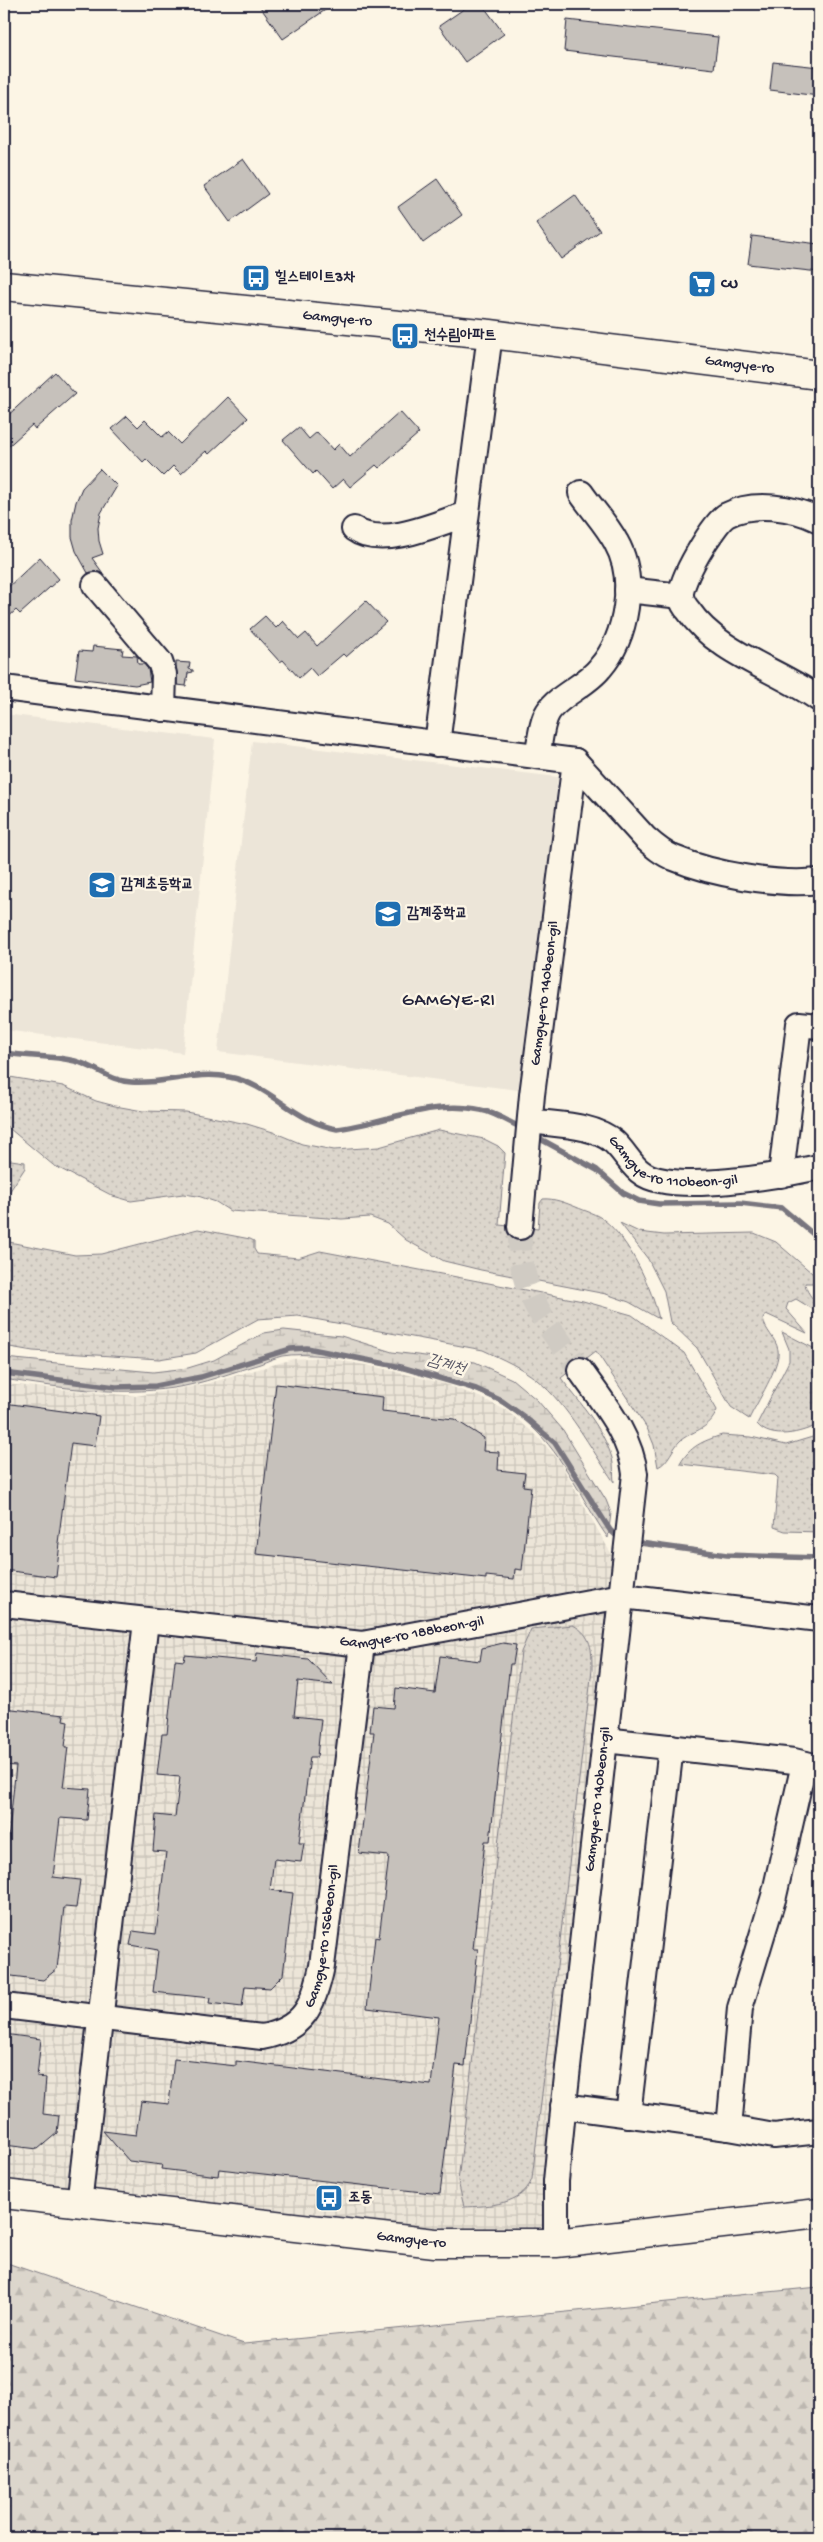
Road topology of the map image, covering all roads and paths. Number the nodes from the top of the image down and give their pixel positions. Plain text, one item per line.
1 (4, 286) edge
2 (490, 334) junction
3 (819, 375) edge
4 (581, 493) dead end
5 (466, 514) junction
6 (819, 520) edge
7 (354, 528) dead end
8 (95, 585) dead end
9 (627, 590) junction
10 (680, 596) junction
11 (4, 688) edge
12 (819, 699) edge
13 (163, 709) junction
14 (437, 744) junction
15 (538, 756) junction
16 (575, 761) junction
17 (819, 881) edge
18 (809, 1025) edge
19 (530, 1121) junction
20 (819, 1167) edge
21 (781, 1175) junction
22 (520, 1227) tunnel mouth
23 (580, 1370) tunnel mouth
24 (622, 1596) junction
25 (4, 1604) edge
26 (819, 1620) edge
27 (146, 1621) junction
28 (362, 1644) junction
29 (605, 1740) junction
30 (671, 1747) junction
31 (811, 1765) edge
32 (4, 2006) edge
33 (101, 2019) junction
34 (564, 2106) junction
35 (628, 2114) junction
36 (729, 2128) junction
37 (819, 2131) edge
38 (4, 2194) edge
39 (79, 2204) junction
40 (819, 2214) edge
41 (556, 2243) junction

1 - 2 main road, Gamgye-ro
2 - 3 main road, Gamgye-ro
2 - 5 street
4 - 9 street
5 - 7 street
5 - 14 street
6 - 10 street
8 - 13 street
9 - 10 street
9 - 15 street
10 - 12 street
11 - 13 street
13 - 14 street
14 - 15 street
15 - 16 street
16 - 17 street
16 - 19 street, Gamgye-ro 140beon-gil
18 - 21 street
19 - 21 street, Gamgye-ro 110beon-gil
19 - 22 street, Gamgye-ro 140beon-gil
20 - 21 street, Gamgye-ro 110beon-gil
23 - 24 street, Gamgye-ro 140beon-gil
24 - 26 street, Gamgye-ro 188beon-gil
24 - 28 street, Gamgye-ro 188beon-gil
24 - 29 street, Gamgye-ro 140beon-gil
25 - 27 street, Gamgye-ro 188beon-gil
27 - 28 street, Gamgye-ro 188beon-gil
27 - 33 street
28 - 33 street, Gamgye-ro 156beon-gil
29 - 30 street
29 - 34 street, Gamgye-ro 140beon-gil
30 - 31 street
30 - 35 street
31 - 36 street
32 - 33 street, Gamgye-ro 156beon-gil
33 - 39 street
34 - 35 street
34 - 41 street, Gamgye-ro 140beon-gil
35 - 36 street
36 - 37 street
38 - 39 main road, Gamgye-ro
39 - 41 main road, Gamgye-ro
40 - 41 main road, Gamgye-ro

